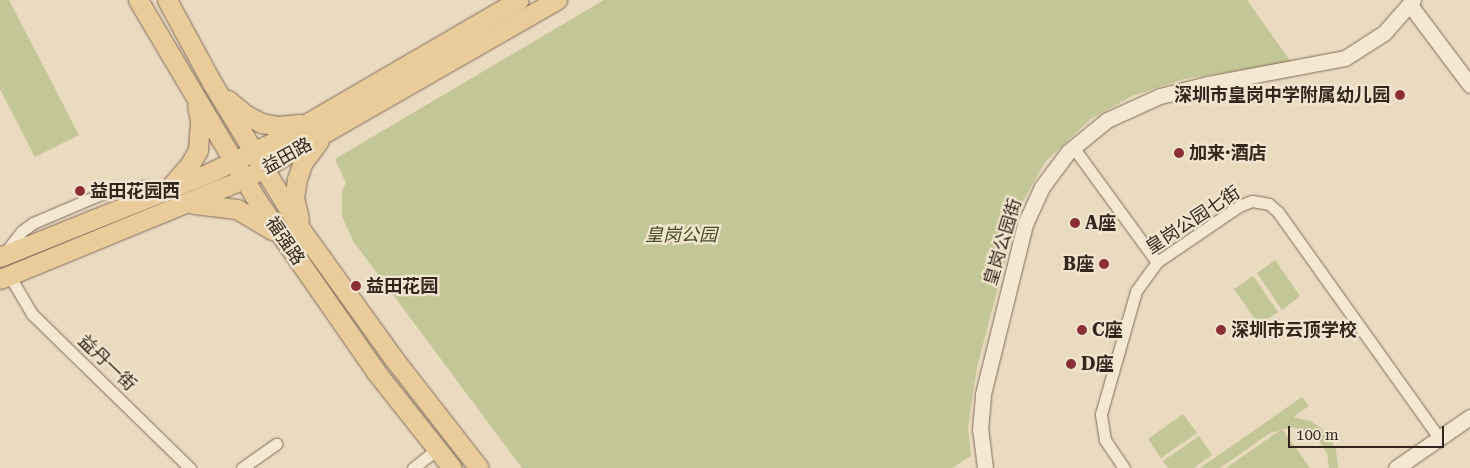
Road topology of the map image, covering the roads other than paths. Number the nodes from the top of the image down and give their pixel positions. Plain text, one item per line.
1 (138, 0) edge
2 (167, 0) edge
3 (519, 0) edge
4 (557, 0) edge
5 (1412, 3) edge
6 (212, 83) junction
7 (1470, 85) edge
8 (192, 93) junction
9 (311, 121) junction
10 (329, 132) junction
11 (1073, 147) junction
12 (253, 152) junction
13 (234, 161) junction
14 (263, 169) junction
15 (244, 179) junction
16 (166, 190) junction
17 (185, 205) junction
18 (302, 231) junction
19 (283, 238) junction
20 (1, 254) edge
21 (1157, 262) junction
22 (5, 277) edge
23 (1470, 417) edge
24 (1439, 438) junction
25 (276, 444) dead end
26 (436, 450) junction
27 (190, 468) edge
28 (242, 468) edge
29 (412, 468) edge
30 (452, 468) edge
31 (479, 468) edge
32 (985, 468) edge
33 (1124, 468) edge
34 (1396, 468) edge

1 - 8 main road, 福强路
2 - 6 main road, 福强路
3 - 9 main road, 益田路
4 - 10 main road, 益田路
5 - 7 street
5 - 11 street, 皇岗公园街
6 - 9 main road
6 - 12 main road, 福强路
8 - 13 main road, 福强路
8 - 16 main road
9 - 12 main road, 益田路
10 - 14 main road, 益田路
10 - 18 main road
11 - 21 street
11 - 32 street, 皇岗公园街
12 - 13 main road, 益田路
12 - 14 main road, 福强路
13 - 15 main road, 福强路
13 - 16 main road, 益田路
14 - 15 main road, 益田路
14 - 18 main road, 福强路
15 - 17 main road, 益田路
15 - 19 main road, 福强路
16 - 20 main road, 益田路
17 - 19 main road
17 - 22 main road, 益田路
18 - 31 main road, 福强路
19 - 26 main road, 福强路
21 - 24 street, 皇岗公园七街
21 - 33 street, 皇岗公园七街
22 - 27 street, 益丹一街
23 - 24 street
24 - 34 street
25 - 28 street
26 - 29 street
26 - 30 main road, 福强路

